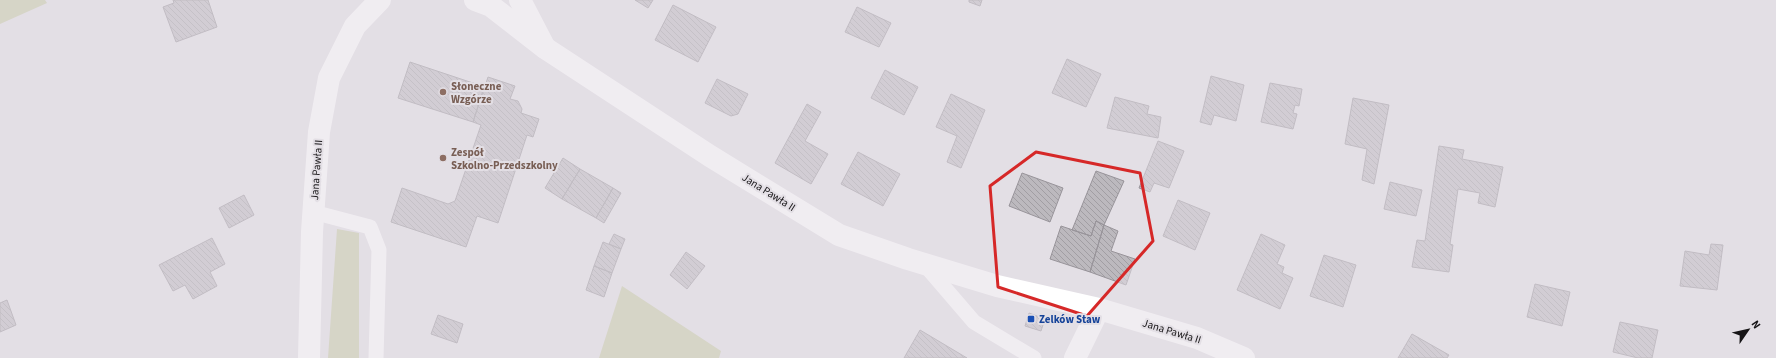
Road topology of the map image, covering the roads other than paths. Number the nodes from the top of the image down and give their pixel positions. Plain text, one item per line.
1 (380, 0) edge
2 (475, 0) edge
3 (520, 0) edge
4 (545, 48) junction
5 (313, 212) junction
6 (924, 264) junction
7 (1099, 309) junction
8 (309, 358) edge
9 (376, 358) edge
10 (1034, 358) edge
11 (1075, 358) edge
12 (1244, 358) edge

1 - 5 street, Jana Pawła II
2 - 4 street, Jana Pawła II
3 - 4 street
4 - 6 street, Jana Pawła II
5 - 8 street, Jana Pawła II
5 - 9 lane
6 - 7 street, Jana Pawła II
6 - 10 lane
7 - 11 street
7 - 12 street, Jana Pawła II

